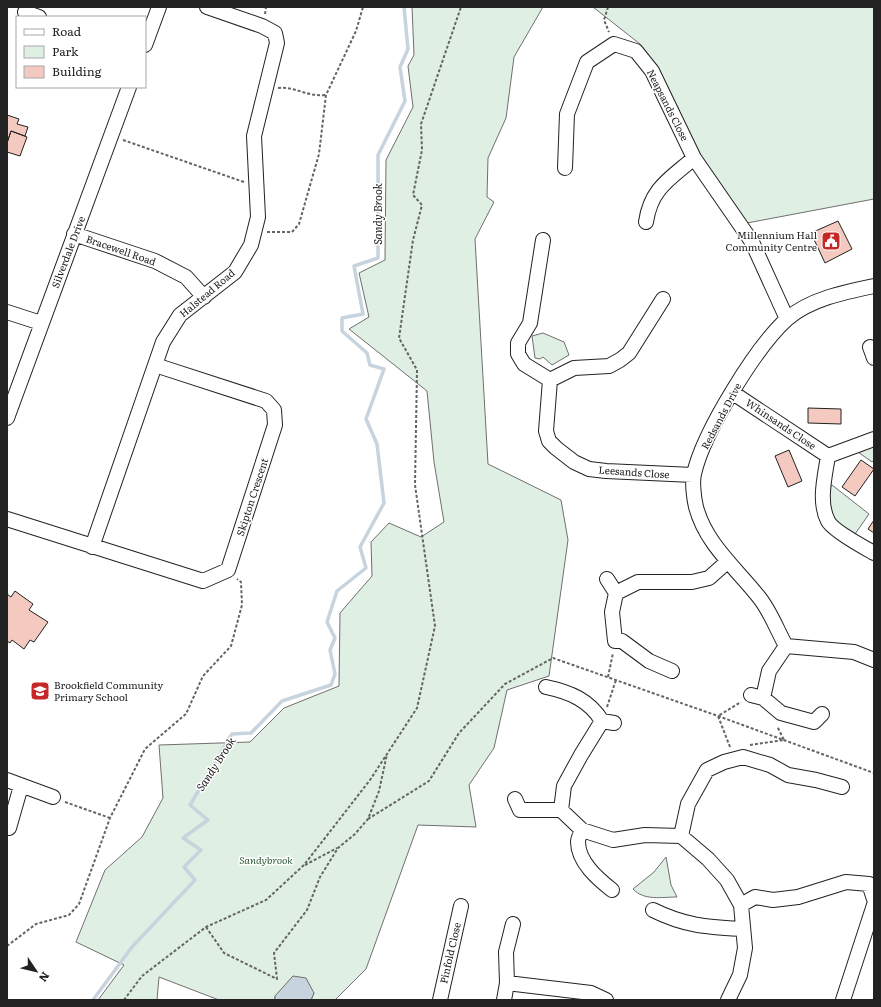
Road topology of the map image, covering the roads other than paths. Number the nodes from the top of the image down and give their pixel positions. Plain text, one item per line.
1 (159, 7) edge
2 (206, 7) edge
3 (25, 12) edge
4 (36, 16) edge
5 (146, 42) edge
6 (129, 88) edge
7 (694, 158) junction
8 (565, 168) dead end
9 (646, 222) dead end
10 (74, 234) junction
11 (543, 240) dead end
12 (874, 286) edge
13 (204, 297) junction
14 (663, 299) dead end
15 (7, 312) edge
16 (787, 319) junction
17 (41, 323) junction
18 (155, 365) junction
19 (550, 380) junction
20 (733, 393) junction
21 (7, 418) edge
22 (874, 438) edge
23 (828, 456) junction
24 (694, 475) junction
25 (7, 519) edge
26 (92, 547) junction
27 (874, 553) edge
28 (727, 562) junction
29 (607, 579) dead end
30 (616, 593) junction
31 (786, 646) junction
32 (874, 660) edge
33 (672, 671) dead end
34 (546, 687) dead end
35 (822, 714) dead end
36 (7, 780) edge
37 (21, 786) junction
38 (842, 787) dead end
39 (52, 797) road end
40 (515, 799) dead end
41 (561, 810) junction
42 (9, 828) dead end
43 (582, 830) junction
44 (681, 836) junction
45 (612, 890) dead end
46 (874, 899) edge
47 (741, 905) junction
48 (874, 905) edge
49 (461, 906) dead end
50 (654, 910) dead end
51 (513, 924) dead end
52 (742, 928) junction
53 (507, 983) junction
54 (440, 1000) edge
55 (504, 1000) edge
56 (606, 1000) edge
57 (728, 1000) edge
58 (843, 1000) edge

1 - 5 street
2 - 13 street, Halstead Road
3 - 4 street
6 - 10 street, Silverdale Drive
7 - 8 street, Neapsands Close
7 - 9 street
7 - 16 street, Neapsands Close
10 - 13 street, Bracewell Road
10 - 17 street, Silverdale Drive
11 - 19 street
12 - 16 street, Redsands Drive
13 - 18 street, Halstead Road
14 - 19 street
15 - 17 street
16 - 20 street, Redsands Drive
17 - 21 street, Silverdale Drive
18 - 26 street, Halstead Road
18 - 26 street, Skipton Crescent
19 - 24 street, Leesands Close
20 - 23 street, Whinsands Close
20 - 24 street, Redsands Drive
22 - 23 street
23 - 27 street
24 - 28 street, Redsands Drive
25 - 26 street
28 - 30 street
28 - 31 street, Redsands Drive
29 - 30 street
30 - 33 street
31 - 32 street
31 - 35 street
34 - 41 street
36 - 37 street
37 - 39 street
37 - 42 street
38 - 44 street
40 - 41 street
41 - 43 street
43 - 44 street
43 - 45 street
44 - 47 street
46 - 47 street
47 - 52 street
48 - 58 street
49 - 54 street, Pinfold Close
50 - 52 street
51 - 53 street
52 - 57 street
53 - 55 street
53 - 56 street

